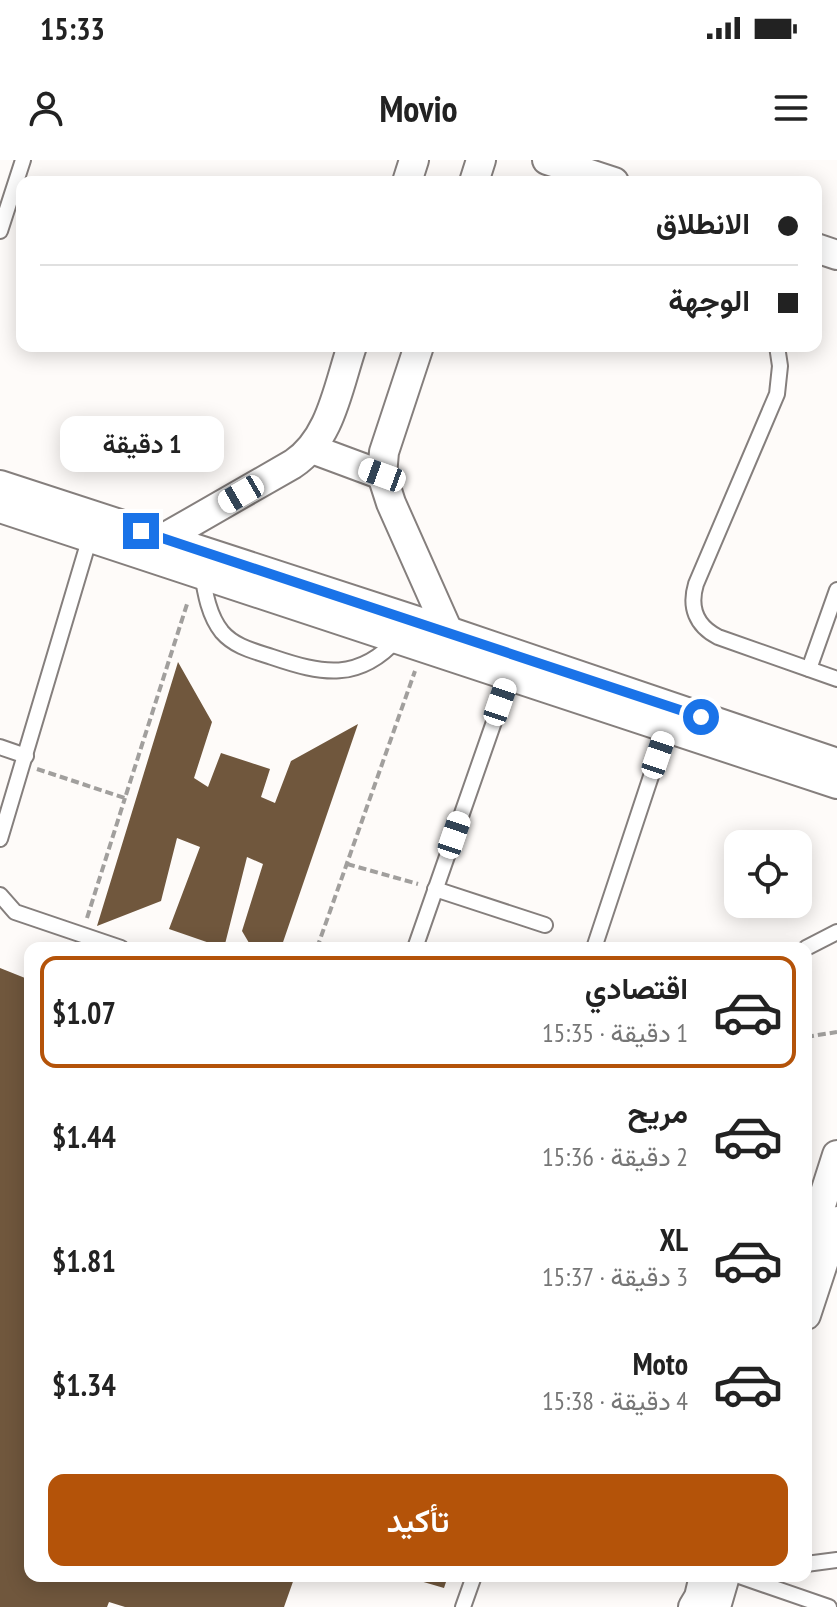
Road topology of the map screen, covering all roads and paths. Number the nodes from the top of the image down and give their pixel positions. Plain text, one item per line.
1 (547, 160) edge
2 (596, 176) edge
3 (16, 182) edge
4 (0, 231) edge
5 (350, 352) edge
6 (417, 352) edge
7 (778, 352) edge
8 (312, 449) junction
9 (382, 475) junction
10 (0, 485) edge
11 (0, 508) edge
12 (93, 527) junction
13 (164, 538) junction
14 (203, 570) junction
15 (837, 590) edge
16 (448, 631) junction
17 (406, 633) junction
18 (513, 665) junction
19 (809, 669) junction
20 (837, 679) edge
21 (670, 718) junction
22 (0, 747) edge
23 (25, 760) junction
24 (837, 763) edge
25 (837, 784) edge
26 (125, 798) junction
27 (0, 839) edge
28 (347, 864) junction
29 (435, 889) junction
30 (0, 895) edge
31 (545, 925) dead end
32 (837, 932) edge
33 (82, 935) junction
34 (103, 942) edge
35 (319, 942) edge
36 (417, 942) edge
37 (596, 942) edge
38 (812, 945) edge
39 (837, 1032) edge
40 (812, 1036) edge
41 (837, 1155) edge
42 (837, 1221) edge
43 (812, 1233) edge
44 (812, 1297) edge
45 (837, 1560) edge
46 (812, 1563) edge
47 (472, 1582) edge
48 (703, 1582) edge
49 (723, 1582) edge
50 (756, 1582) edge
51 (463, 1607) edge
52 (693, 1607) edge
53 (716, 1607) edge
54 (829, 1607) edge

1 - 2 street
3 - 4 lane
5 - 8 street
6 - 9 street
7 - 19 lane
8 - 9 street
8 - 13 street
9 - 16 street
10 - 12 street
11 - 12 street
12 - 13 street
12 - 14 street
12 - 23 lane
13 - 14 street
14 - 17 street
14 - 17 lane
14 - 26 path
15 - 19 lane
16 - 17 street
16 - 18 street
17 - 18 street
17 - 28 path
18 - 21 street
18 - 29 lane
19 - 20 lane
21 - 24 street
21 - 25 street
21 - 37 lane
22 - 23 lane
23 - 26 path
23 - 27 lane
26 - 33 path
28 - 29 path
28 - 35 path
29 - 31 lane
29 - 36 lane
30 - 33 lane
32 - 38 lane
33 - 34 lane
39 - 40 path
41 - 43 street
42 - 44 street
45 - 46 lane
47 - 51 lane
48 - 52 street
49 - 53 street
50 - 54 lane

